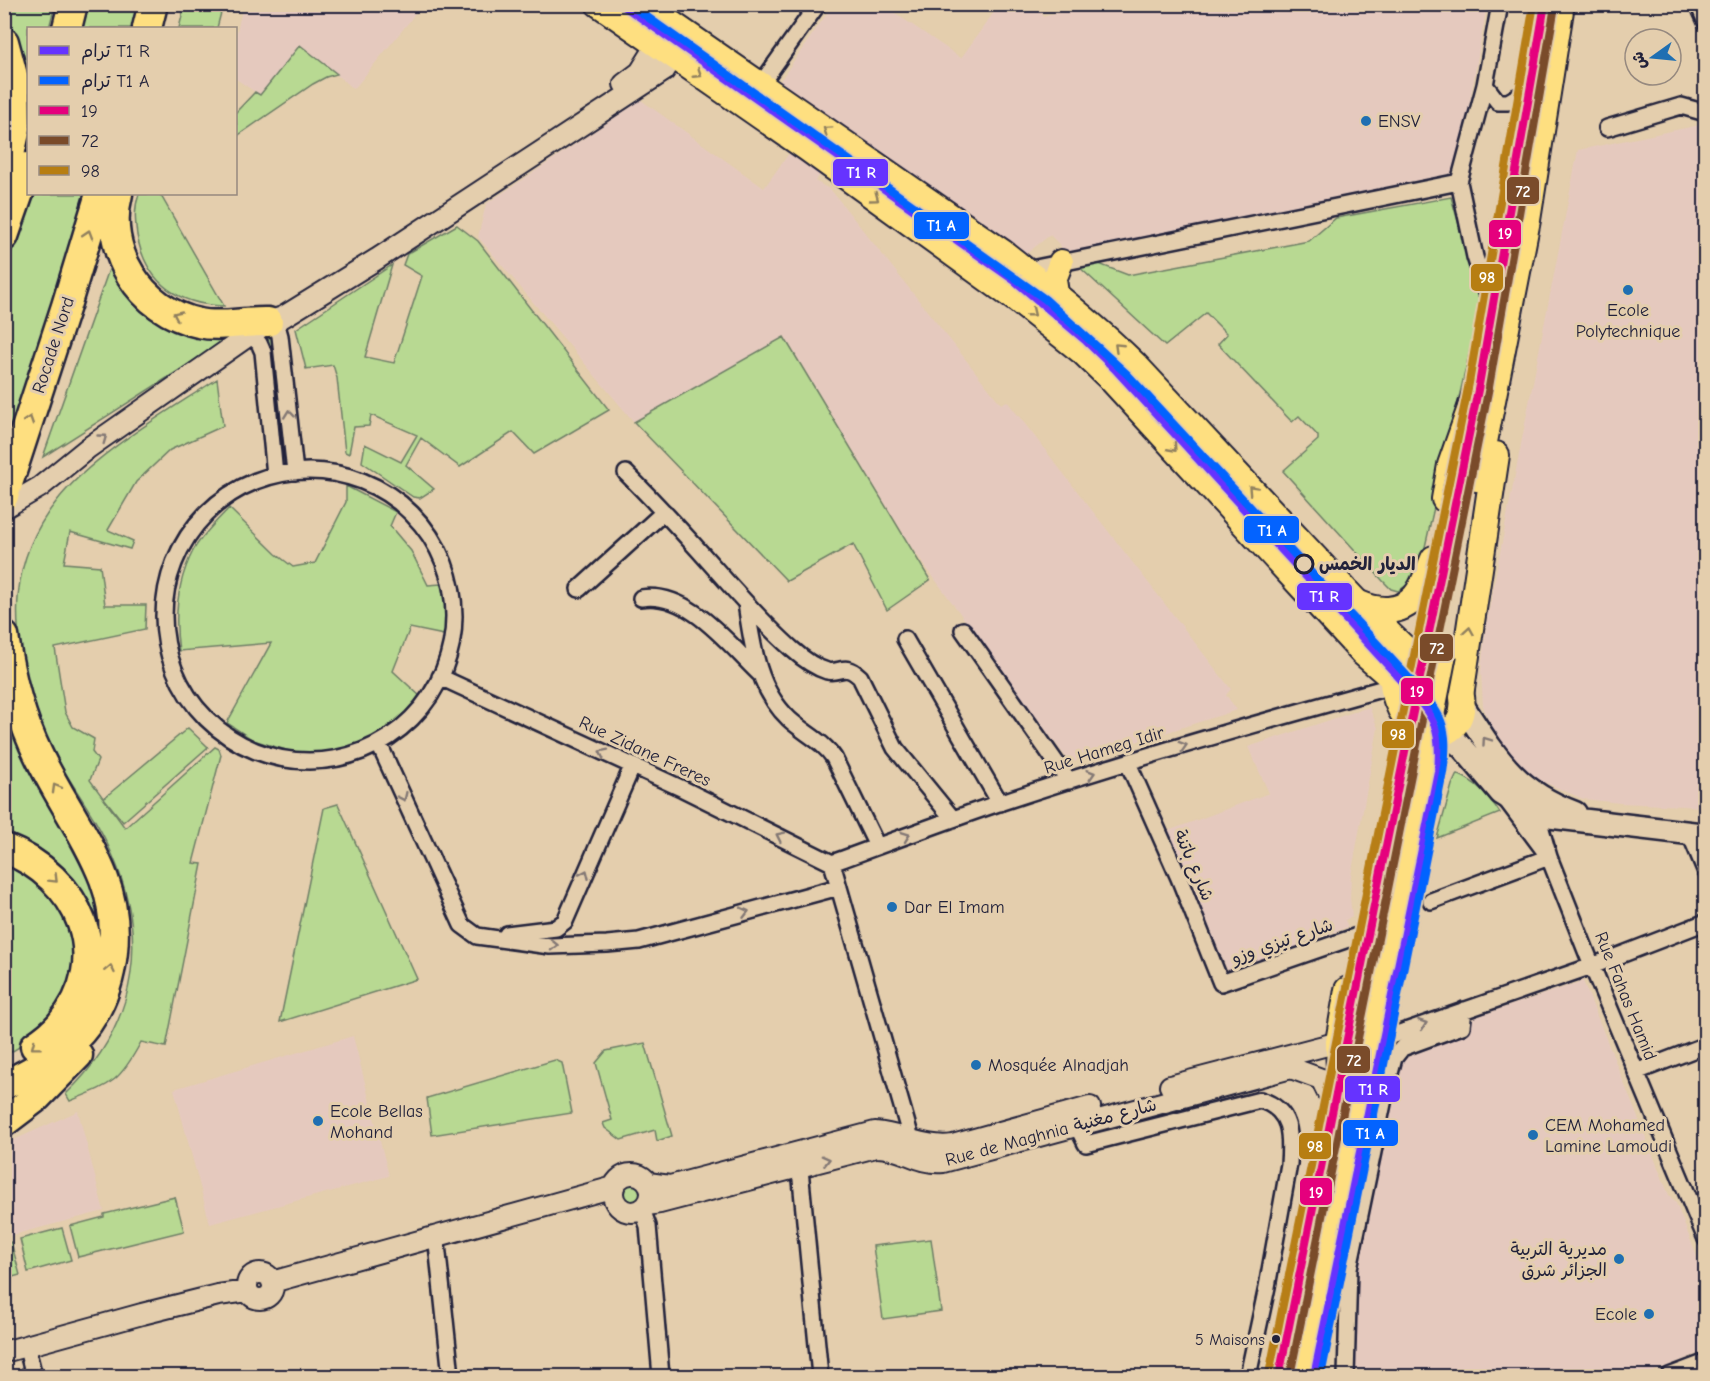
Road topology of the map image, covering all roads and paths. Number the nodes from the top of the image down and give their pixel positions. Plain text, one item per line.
1 (73, 4) edge
2 (153, 4) edge
3 (598, 4) edge
4 (644, 4) edge
5 (1500, 4) edge
6 (1545, 4) edge
7 (1561, 4) edge
8 (1698, 4) edge
9 (817, 5) edge
10 (1706, 22) edge
11 (67, 27) edge
12 (147, 27) edge
13 (681, 30) junction
14 (4, 42) edge
15 (667, 53) junction
16 (761, 84) junction
17 (1485, 85) junction
18 (1530, 89) junction
19 (1706, 113) edge
20 (1607, 128) dead end
21 (27, 170) edge
22 (4, 181) edge
23 (1460, 182) junction
24 (100, 195) edge
25 (118, 195) edge
26 (1527, 220) junction
27 (4, 236) edge
28 (1061, 262) junction
29 (1026, 270) junction
30 (1056, 293) junction
31 (1492, 311) junction
32 (263, 326) junction
33 (1479, 384) junction
34 (295, 472) junction
35 (626, 472) dead end
36 (275, 475) junction
37 (1468, 476) junction
38 (4, 496) edge
39 (4, 508) edge
40 (664, 512) junction
41 (1434, 559) junction
42 (579, 589) dead end
43 (641, 598) dead end
44 (746, 603) junction
45 (1359, 604) junction
46 (963, 630) dead end
47 (4, 636) edge
48 (905, 639) dead end
49 (1412, 651) junction
50 (761, 675) junction
51 (440, 677) junction
52 (1394, 691) junction
53 (1462, 697) junction
54 (1446, 733) junction
55 (379, 744) junction
56 (1128, 763) junction
57 (633, 767) junction
58 (1507, 771) junction
59 (1069, 781) junction
60 (1501, 793) junction
61 (1000, 803) junction
62 (1537, 815) junction
63 (953, 819) junction
64 (1599, 821) junction
65 (1698, 835) edge
66 (877, 846) junction
67 (4, 848) edge
68 (1548, 857) junction
69 (832, 863) junction
70 (1706, 872) edge
71 (839, 887) junction
72 (1431, 901) dead end
73 (1706, 922) edge
74 (477, 936) junction
75 (1357, 936) junction
76 (1592, 966) junction
77 (1221, 983) joint
78 (1464, 1010) junction
79 (92, 1014) junction
80 (1364, 1027) junction
81 (1339, 1042) junction
82 (1706, 1045) edge
83 (4, 1065) edge
84 (1636, 1072) junction
85 (1340, 1074) junction
86 (4, 1085) edge
87 (4, 1102) edge
88 (1334, 1106) junction
89 (1073, 1118) junction
90 (4, 1122) edge
91 (907, 1146) junction
92 (799, 1159) junction
93 (648, 1183) junction
94 (614, 1187) junction
95 (1706, 1198) edge
96 (1690, 1204) junction
97 (645, 1207) junction
98 (436, 1235) junction
99 (1706, 1239) edge
100 (26, 1345) junction
101 (4, 1352) edge
102 (1706, 1362) edge
103 (1346, 1376) edge
104 (34, 1377) edge
105 (451, 1377) edge
106 (661, 1377) edge
107 (820, 1377) edge
108 (1248, 1377) edge
109 (1278, 1377) edge
110 (1297, 1377) edge
111 (1669, 1377) edge

1 - 11 highway
2 - 12 highway
3 - 15 main road
4 - 13 main road
5 - 17 street
6 - 18 highway
7 - 26 highway
8 - 10 street
9 - 16 street
13 - 15 street
13 - 16 main road
14 - 22 highway
15 - 32 street
15 -> 52 main road
29 -> 16 main road
17 - 18 street
17 - 23 street
18 - 31 highway
19 - 20 street
21 - 27 highway
23 - 28 street
23 - 31 street
38 -> 24 highway, Rocade Nord
32 -> 25 highway
26 - 37 highway
53 -> 26 highway
28 - 29 street
28 - 30 main road
29 - 30 main road
45 -> 30 main road
31 - 33 highway
34 -> 32 street
32 - 36 street
39 -> 32 street
33 - 37 highway
33 - 41 highway
34 - 36 street
34 - 51 street
35 - 40 street
36 - 55 street
37 - 80 highway, bridge
40 - 42 street
40 - 44 street
41 - 45 highway
41 - 49 highway
43 - 50 street
44 - 50 street
44 - 63 street
45 - 49 main road
46 - 59 street
79 -> 47 highway
48 - 61 street
49 - 52 main road
49 - 53 main road
50 - 66 street
51 - 55 street
57 -> 51 street, Rue Zidane Freres
52 - 54 main road
56 -> 52 street, Rue Hameg Idir
52 - 75 highway
53 - 54 main road
58 -> 53 main road
54 - 60 main road
55 -> 74 street
59 -> 56 street, Rue Hameg Idir
56 - 77 street, شارع باتنة
69 -> 57 street, Rue Zidane Freres
74 -> 57 street
58 - 62 street, Rue Fahas Hamid
58 - 64 main road
59 - 61 street, Rue Hameg Idir
60 - 62 main road
60 - 68 street
61 - 63 street, Rue Hameg Idir
62 - 64 main road
62 - 68 street, Rue Fahas Hamid
66 -> 63 street, Rue Hameg Idir
64 - 65 main road
65 - 70 street
66 - 69 street, Rue Hameg Idir
67 -> 83 highway
68 - 72 street
68 - 76 street, Rue Fahas Hamid
69 - 71 street
74 -> 71 street
71 - 91 street
73 - 76 street
75 - 77 street, شارع تيزي وزو
75 - 81 highway
76 - 78 street
76 - 84 street, Rue Fahas Hamid
80 -> 78 street
78 - 103 street
79 - 86 highway
79 - 87 highway
79 - 90 highway
80 - 85 highway
80 - 110 highway
81 - 85 highway
81 - 89 street, Rue de Maghnia شارع مغنية
82 - 84 street
84 - 96 street, Rue Fahas Hamid
85 - 88 highway
88 - 89 street, Rue de Maghnia شارع مغنية
88 - 109 highway
89 - 91 street, Rue de Maghnia شارع مغنية
89 - 108 street
91 - 92 street, Rue de Maghnia شارع مغنية
92 - 93 street, Rue de Maghnia شارع مغنية
92 - 97 street, Rue de Maghnia شارع مغنية
92 - 107 street
93 - 94 street
93 - 97 street
94 - 97 street
94 - 98 street
95 - 96 street
96 - 99 street, Rue Fahas Hamid
97 - 106 street
98 - 100 street
98 - 105 street
100 - 101 street
100 - 104 street
102 - 111 street

